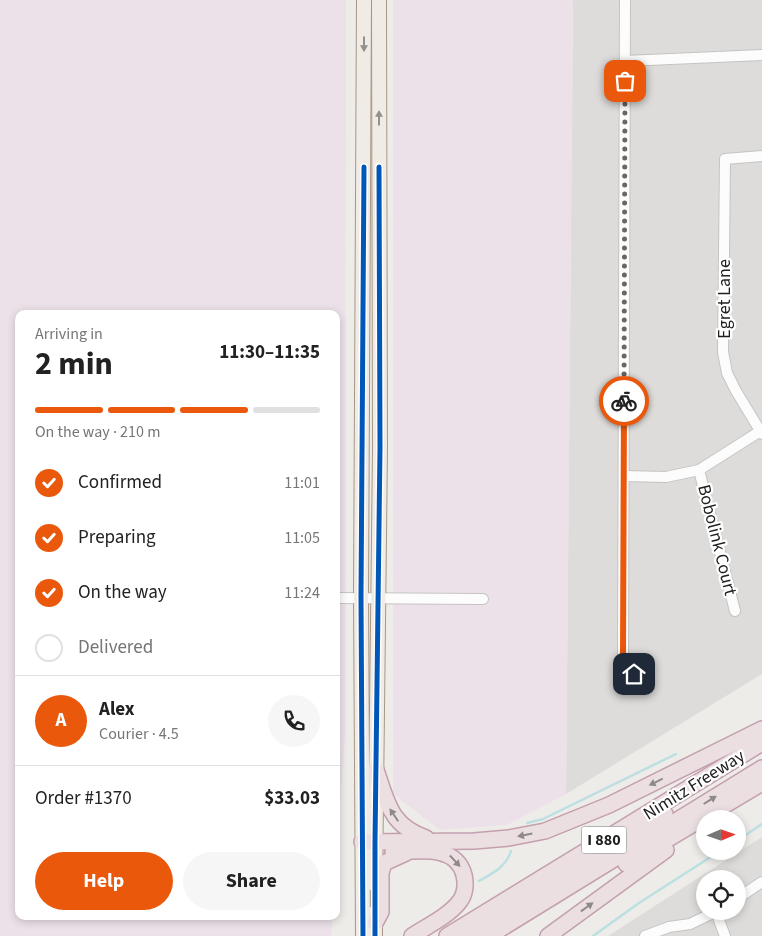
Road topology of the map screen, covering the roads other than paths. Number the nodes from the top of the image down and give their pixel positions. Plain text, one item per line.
1 (364, 0) edge
2 (379, 0) edge
3 (625, 0) edge
4 (762, 55) edge
5 (625, 61) junction
6 (762, 156) edge
7 (364, 167) junction
8 (378, 167) junction
9 (761, 432) edge
10 (699, 470) junction
11 (624, 476) junction
12 (378, 597) junction
13 (340, 598) edge
14 (361, 598) junction
15 (483, 599) dead end
16 (735, 610) dead end
17 (634, 674) dead end
18 (762, 730) edge
19 (762, 743) edge
20 (762, 754) edge
21 (762, 768) edge
22 (376, 770) junction
23 (762, 783) edge
24 (743, 794) junction
25 (722, 810) edge
26 (696, 829) edge
27 (432, 841) junction
28 (369, 847) junction
29 (410, 852) junction
30 (762, 882) edge
31 (746, 893) edge
32 (699, 920) edge
33 (719, 920) edge
34 (375, 930) edge
35 (363, 936) edge
36 (412, 936) edge
37 (447, 936) edge
38 (467, 936) edge
39 (490, 936) edge
40 (507, 936) edge
41 (548, 936) edge
42 (645, 936) edge
43 (724, 936) edge

1 -> 7 main road
8 -> 2 main road
3 - 5 street
4 - 5 street
5 - 11 street
6 - 9 street, Egret Lane
7 - 8 main road
7 - 14 main road
8 - 12 main road
9 - 10 street
10 - 11 street
10 - 16 street, Bobolink Court
11 - 17 street
12 - 14 street
12 - 15 street
12 - 22 main road
13 - 14 street
14 - 28 main road
18 -> 27 highway
19 - 37 highway, Nimitz Freeway / I 880
20 - 38 highway, I 880
39 -> 21 highway, I 880
27 -> 22 highway
22 - 28 main road
23 - 24 highway, Nimitz Freeway / I 880
24 - 25 highway
24 - 40 highway, Nimitz Freeway / I 880
41 -> 26 highway
27 - 28 highway
28 - 29 highway
28 - 34 main road
28 - 35 main road
29 - 34 highway
29 -> 36 highway
30 - 31 street
32 - 42 street
33 - 43 street

